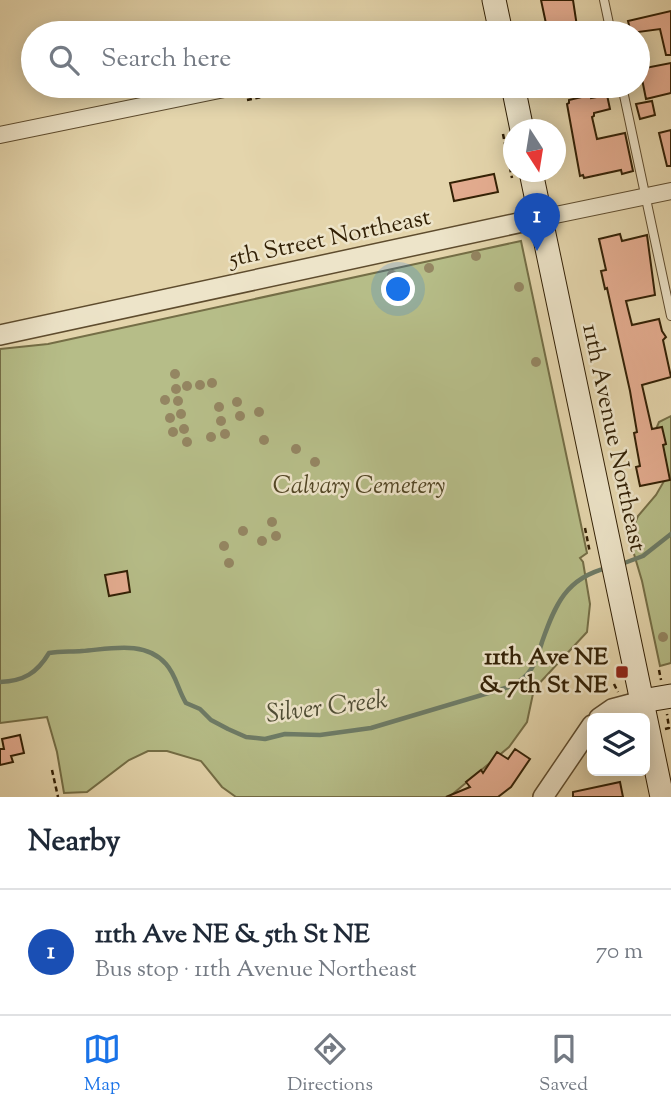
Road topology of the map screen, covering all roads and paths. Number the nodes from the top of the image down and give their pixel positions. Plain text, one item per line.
1 (494, 0) edge
2 (604, 0) edge
3 (497, 21) edge
4 (608, 21) edge
5 (180, 98) edge
6 (513, 98) edge
7 (625, 98) edge
8 (512, 119) edge
9 (0, 135) edge
10 (525, 182) edge
11 (671, 191) edge
12 (646, 196) junction
13 (541, 218) junction
14 (671, 316) edge
15 (0, 335) edge
16 (671, 696) edge
17 (642, 701) junction
18 (606, 713) edge
19 (587, 732) edge
20 (52, 770) dead end
21 (58, 797) edge
22 (543, 797) edge
23 (662, 797) edge

1 - 3 main road
2 - 4 lane
5 - 9 street
6 - 8 main road
7 - 12 lane
10 - 13 main road, 11th Avenue Northeast
11 - 12 street, 5th Street Northeast
12 - 13 street, 5th Street Northeast
12 - 14 lane
13 - 15 street, 5th Street Northeast
13 - 17 main road, 11th Avenue Northeast
16 - 17 main road
17 - 18 street
17 - 23 main road, 11th Avenue Northeast
19 - 22 street
20 - 21 path

